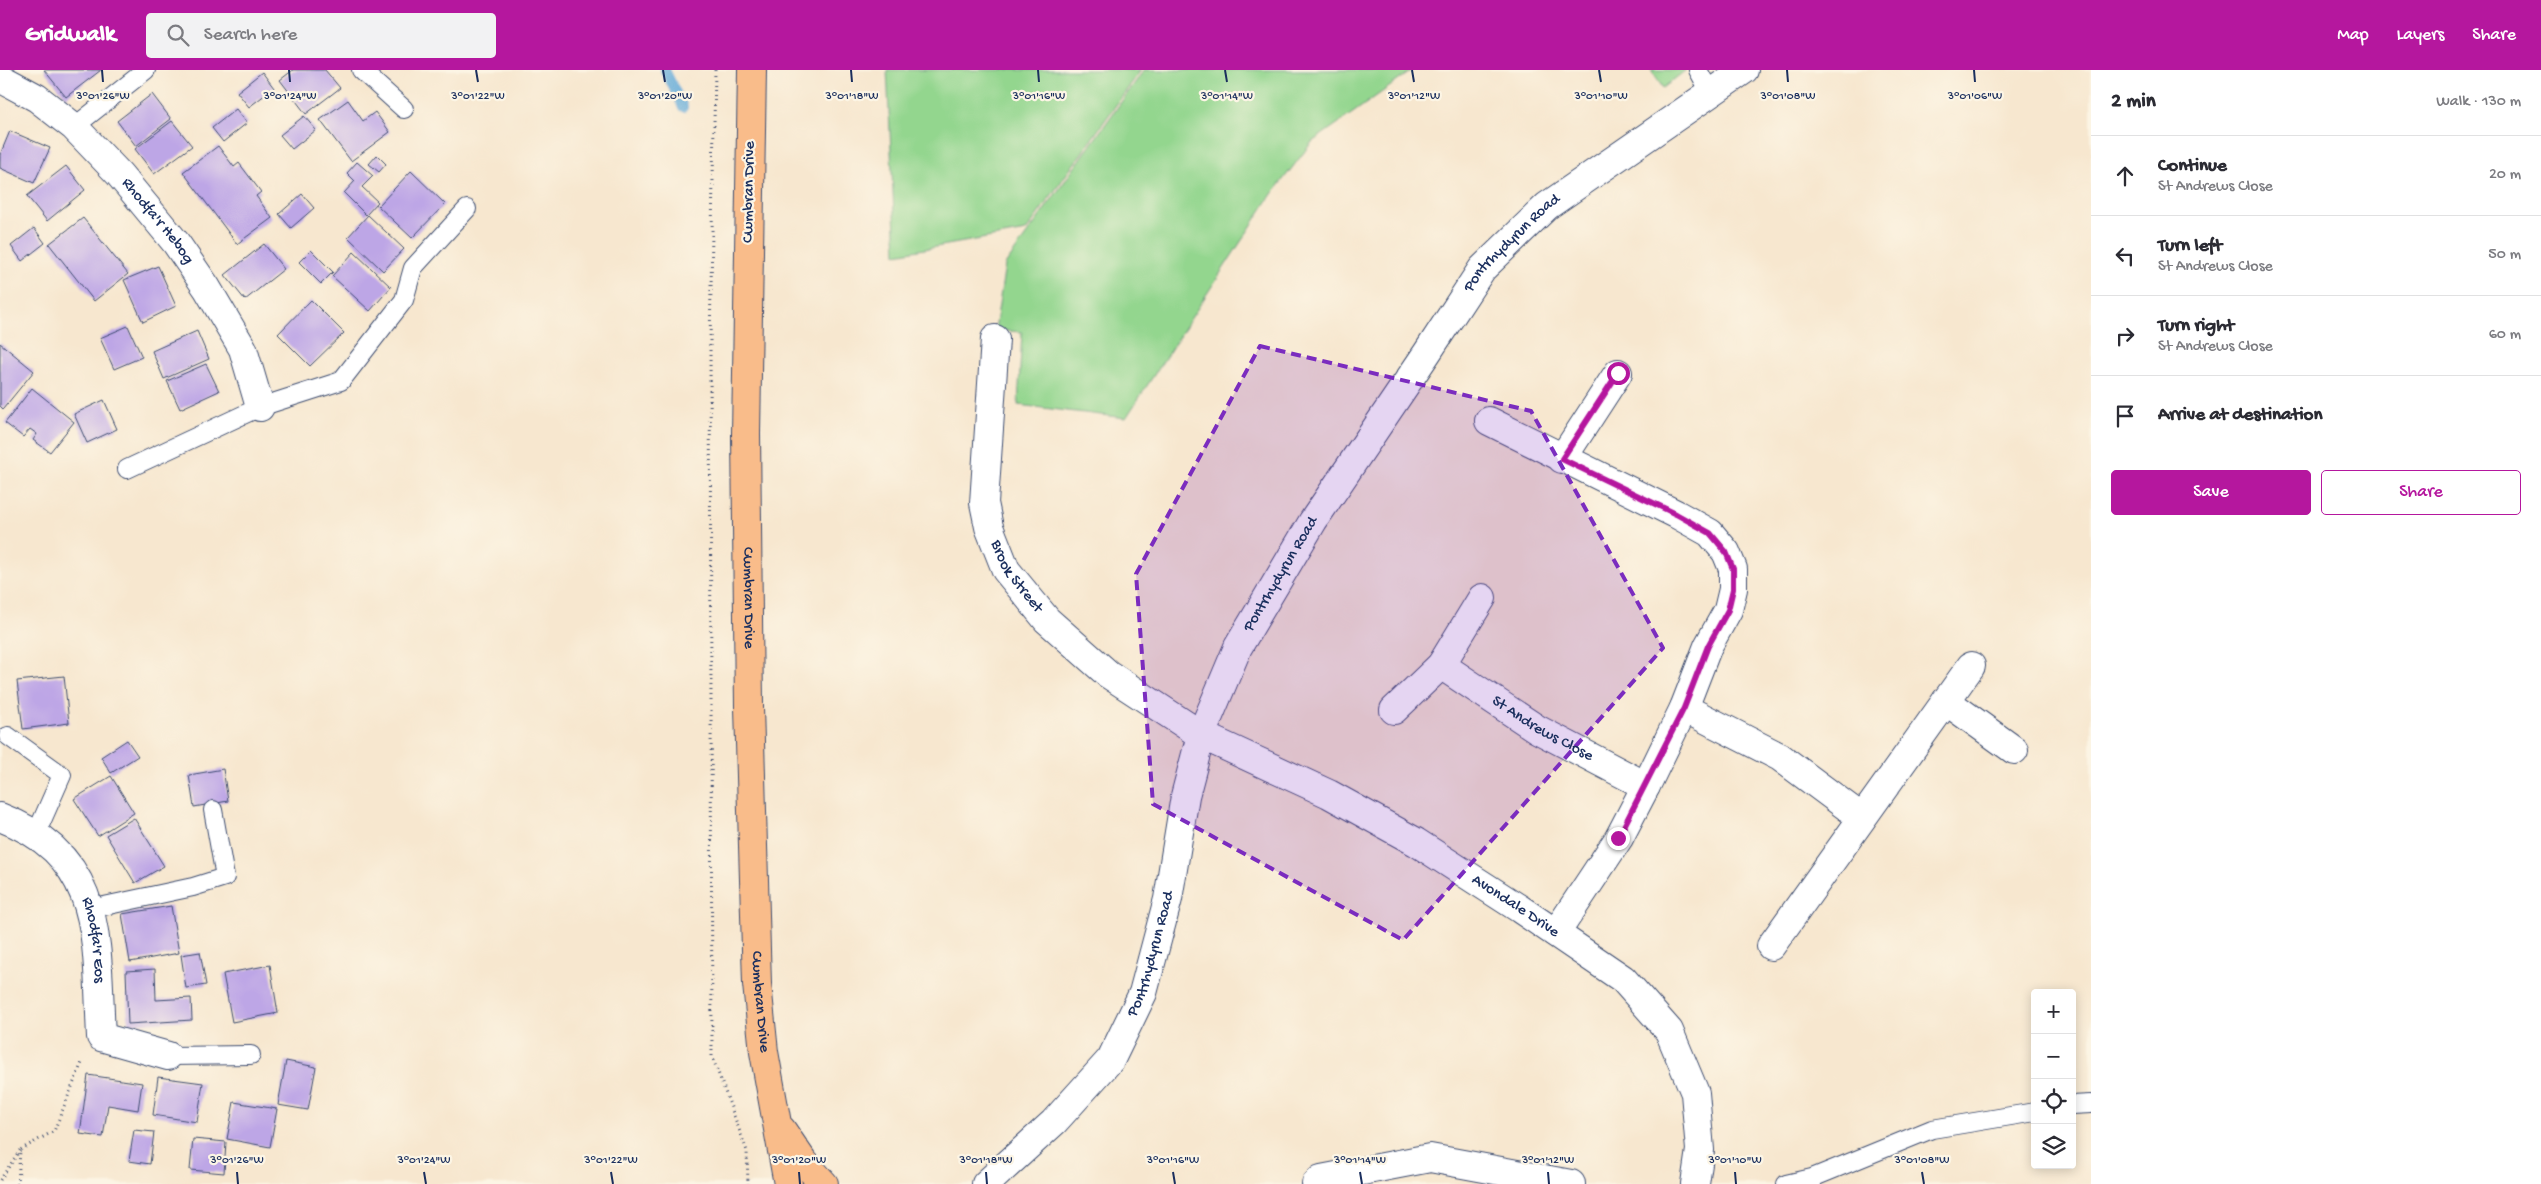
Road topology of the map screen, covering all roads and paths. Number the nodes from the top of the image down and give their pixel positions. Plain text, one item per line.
1 (146, 70) edge
2 (361, 70) edge
3 (714, 70) edge
4 (752, 70) edge
5 (1698, 70) edge
6 (1744, 70) edge
7 (0, 78) edge
8 (1712, 94) junction
9 (404, 109) dead end
10 (74, 127) junction
11 (467, 209) dead end
12 (995, 339) dead end
13 (1618, 373) dead end
14 (260, 407) junction
15 (1489, 421) dead end
16 (1562, 459) junction
17 (127, 469) dead end
18 (1482, 598) dead end
19 (1442, 665) junction
20 (1971, 666) dead end
21 (1946, 701) junction
22 (1684, 708) junction
23 (1394, 710) dead end
24 (1201, 735) junction
25 (8, 736) dead end
26 (2014, 750) dead end
27 (1646, 786) junction
28 (213, 810) dead end
29 (0, 817) edge
30 (1862, 818) junction
31 (36, 834) junction
32 (90, 909) junction
33 (1556, 933) junction
34 (1771, 946) dead end
35 (104, 1038) junction
36 (252, 1055) dead end
37 (168, 1056) joint
38 (2091, 1104) edge
39 (2076, 1105) edge
40 (2031, 1113) edge
41 (777, 1122) junction
42 (20, 1150) junction
43 (0, 1180) edge
44 (1812, 1181) edge
45 (18, 1184) edge
46 (748, 1184) edge
47 (788, 1184) edge
48 (824, 1184) edge
49 (986, 1184) edge
50 (1316, 1184) edge
51 (1571, 1184) edge
52 (1695, 1184) edge
53 (1786, 1184) edge

1 - 10 lane
2 - 9 lane
3 - 46 path
4 - 41 main road, Cwmbran Drive
5 - 8 lane
6 - 8 street, Pontrhydyrun Road
7 - 10 street, Rhodfa'r Hebog
8 - 24 street, Pontrhydyrun Road
10 - 14 street, Rhodfa'r Hebog
11 - 14 lane
12 - 24 street, Brook Street
13 - 16 street
14 - 17 lane
15 - 16 street
16 - 22 street
18 - 19 street
19 - 23 street
19 - 27 street, St Andrews Close
20 - 21 street
21 - 26 street
21 - 30 street
22 - 27 street
22 - 30 street
24 - 33 street, Avondale Drive
24 - 49 street, Pontrhydyrun Road
25 - 31 lane
27 - 33 street
28 - 32 lane
29 - 31 street, Rhodfa'r Eos
30 - 34 street
31 - 32 street, Rhodfa'r Eos
32 - 35 street, Rhodfa'r Eos
33 - 52 street, Avondale Drive
35 - 37 street
35 - 42 path
36 - 37 lane
38 - 39 lane
40 - 44 lane
41 - 47 main road, Cwmbran Drive
41 - 48 main road
42 - 43 path
42 - 45 path
44 - 53 lane
50 - 51 street

